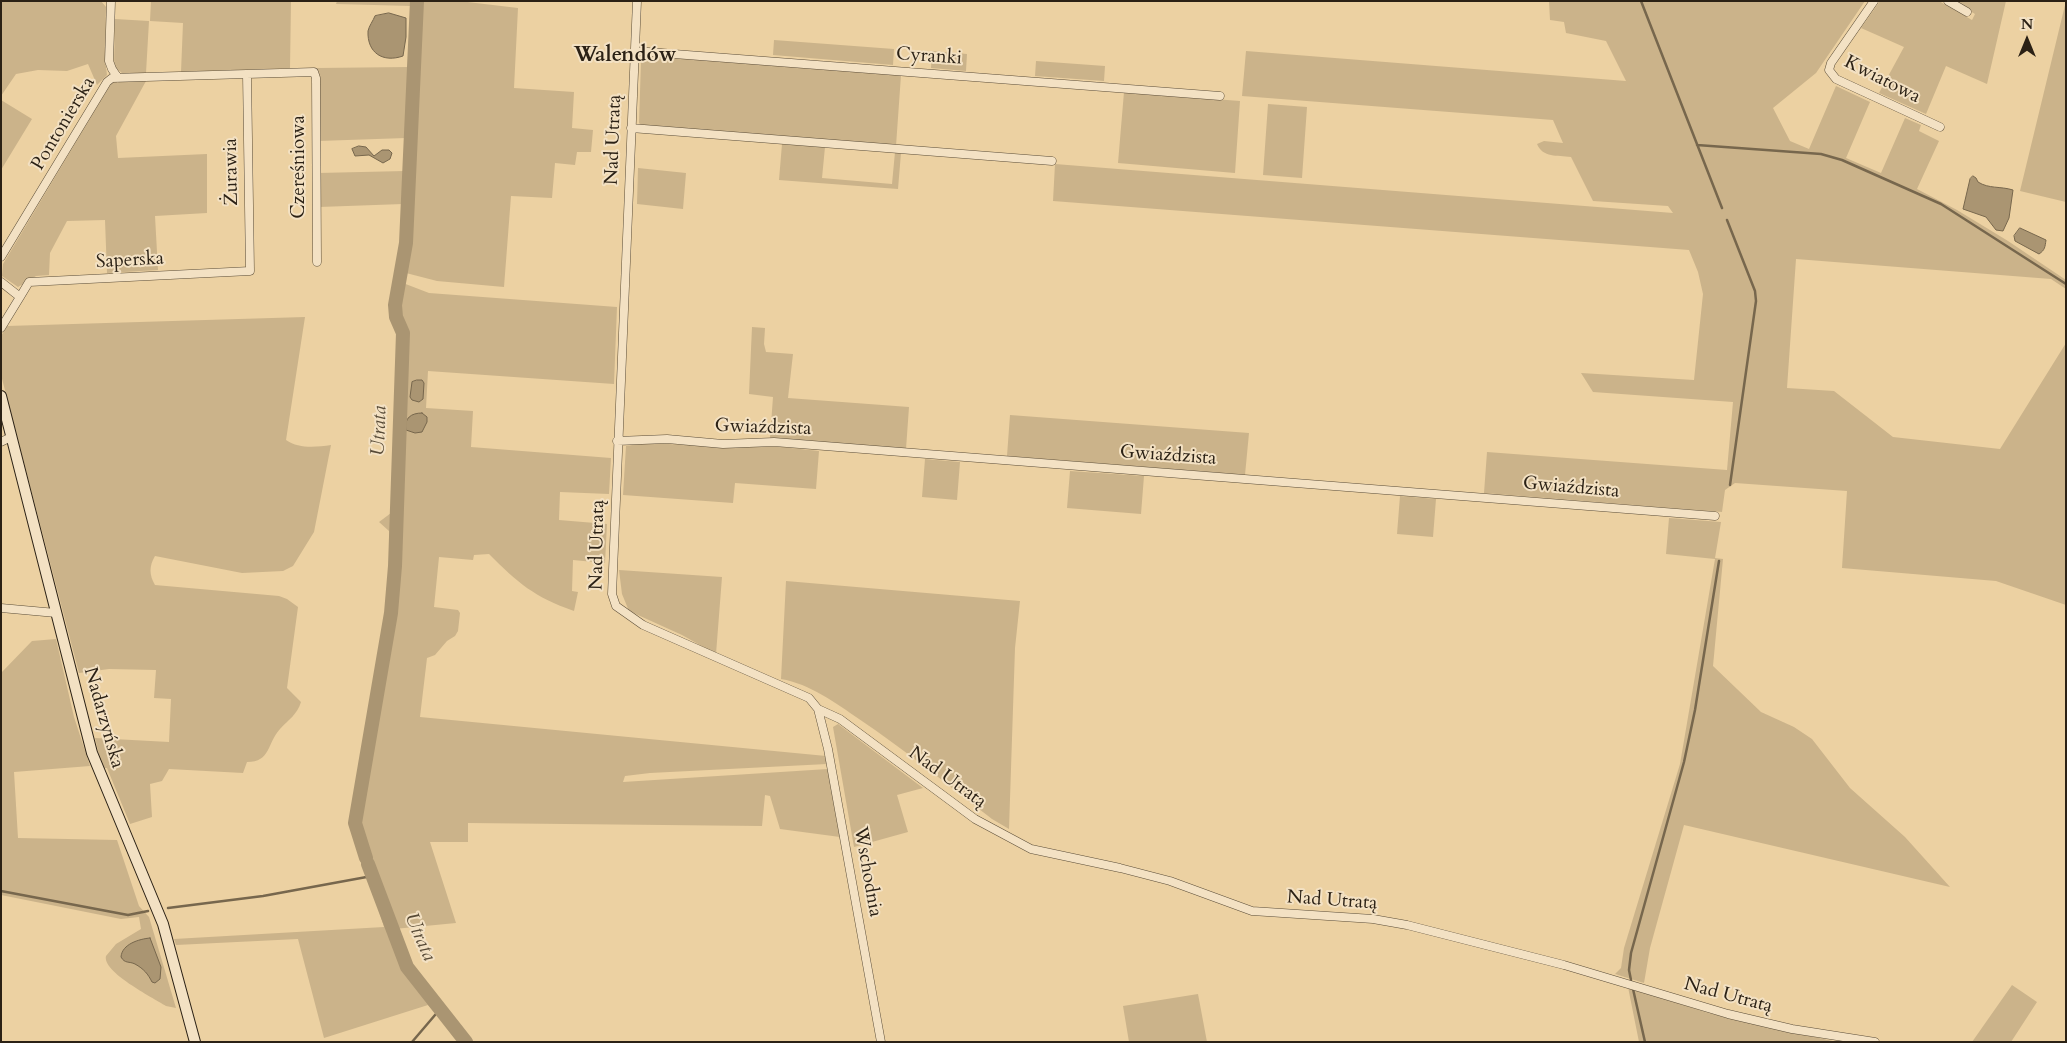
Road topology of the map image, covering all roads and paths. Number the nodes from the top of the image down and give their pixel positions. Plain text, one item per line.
1 (111, 1) edge
2 (637, 1) edge
3 (1874, 1) edge
4 (1948, 1) edge
5 (1967, 12) dead end
6 (635, 51) junction
7 (314, 72) joint
8 (247, 74) junction
9 (118, 78) junction
10 (1220, 96) dead end
11 (1940, 127) dead end
12 (631, 128) junction
13 (1052, 161) dead end
14 (1, 257) edge
15 (317, 262) dead end
16 (250, 271) joint
17 (1, 282) edge
18 (20, 297) junction
19 (1, 328) edge
20 (1, 396) edge
21 (11, 437) junction
22 (617, 441) junction
23 (1, 442) edge
24 (1715, 516) dead end
25 (1, 608) edge
26 (56, 614) junction
27 (818, 710) junction
28 (195, 1042) edge
29 (881, 1042) edge
30 (1876, 1042) edge

1 - 9 street
2 - 6 street, Nad Utratą
3 - 11 street, Kwiatowa
4 - 5 street
6 - 10 street, Cyranki
6 - 12 street, Nad Utratą
7 - 8 street, Pontonierska
7 - 15 street, Czereśniowa
8 - 9 street, Pontonierska
8 - 16 street, Żurawia
9 - 14 street, Pontonierska
12 - 13 street
12 - 22 street, Nad Utratą
16 - 18 street, Saperska
17 - 18 street
18 - 19 street
20 - 21 street, Nadarzyńska
21 - 23 street
21 - 26 street, Nadarzyńska
22 - 24 street, Gwiaździsta
22 - 27 street, Nad Utratą
25 - 26 street
26 - 28 street, Nadarzyńska
27 - 29 street, Wschodnia
27 - 30 street, Nad Utratą

